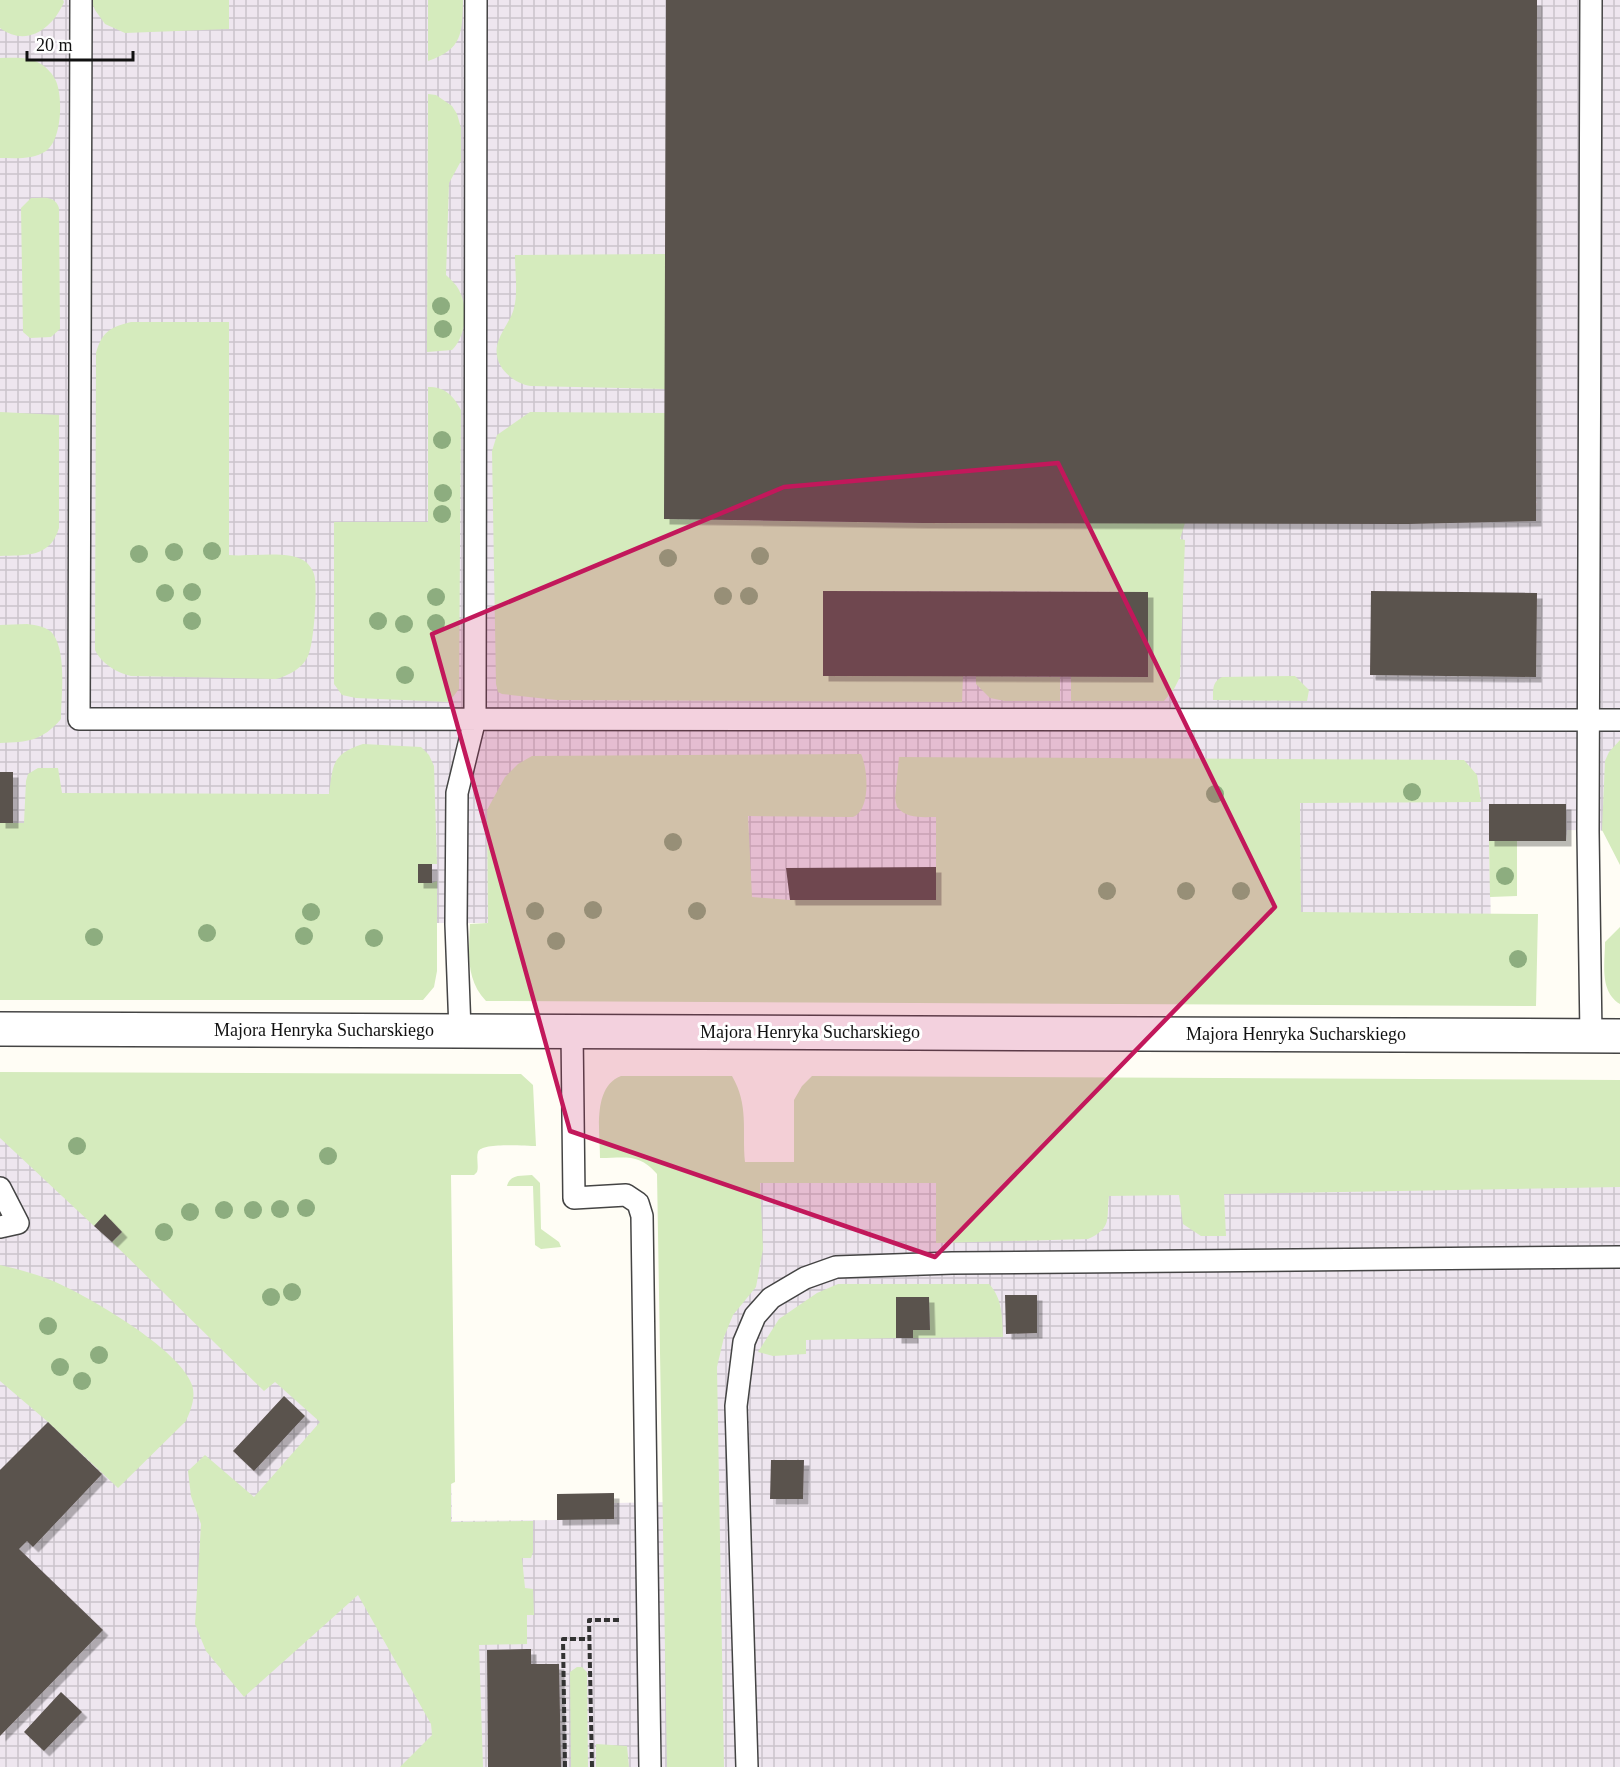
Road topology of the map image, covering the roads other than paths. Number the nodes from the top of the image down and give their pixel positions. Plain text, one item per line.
1 (81, 0) edge
2 (476, 0) edge
3 (1591, 0) edge
4 (475, 719) junction
5 (1588, 720) junction
6 (1620, 720) edge
7 (0, 1029) edge
8 (460, 1030) junction
9 (572, 1031) junction
10 (1606, 1036) edge
11 (0, 1188) edge
12 (0, 1227) edge
13 (1620, 1257) edge
14 (650, 1767) edge
15 (747, 1767) edge

1 - 4 lane
2 - 4 lane
3 - 5 lane
4 - 5 lane
4 - 8 lane
5 - 6 lane
5 - 10 lane
7 - 8 street, Majora Henryka Sucharskiego
8 - 9 street, Majora Henryka Sucharskiego
9 - 10 street, Majora Henryka Sucharskiego
9 - 14 lane
11 - 12 lane
13 - 15 lane

